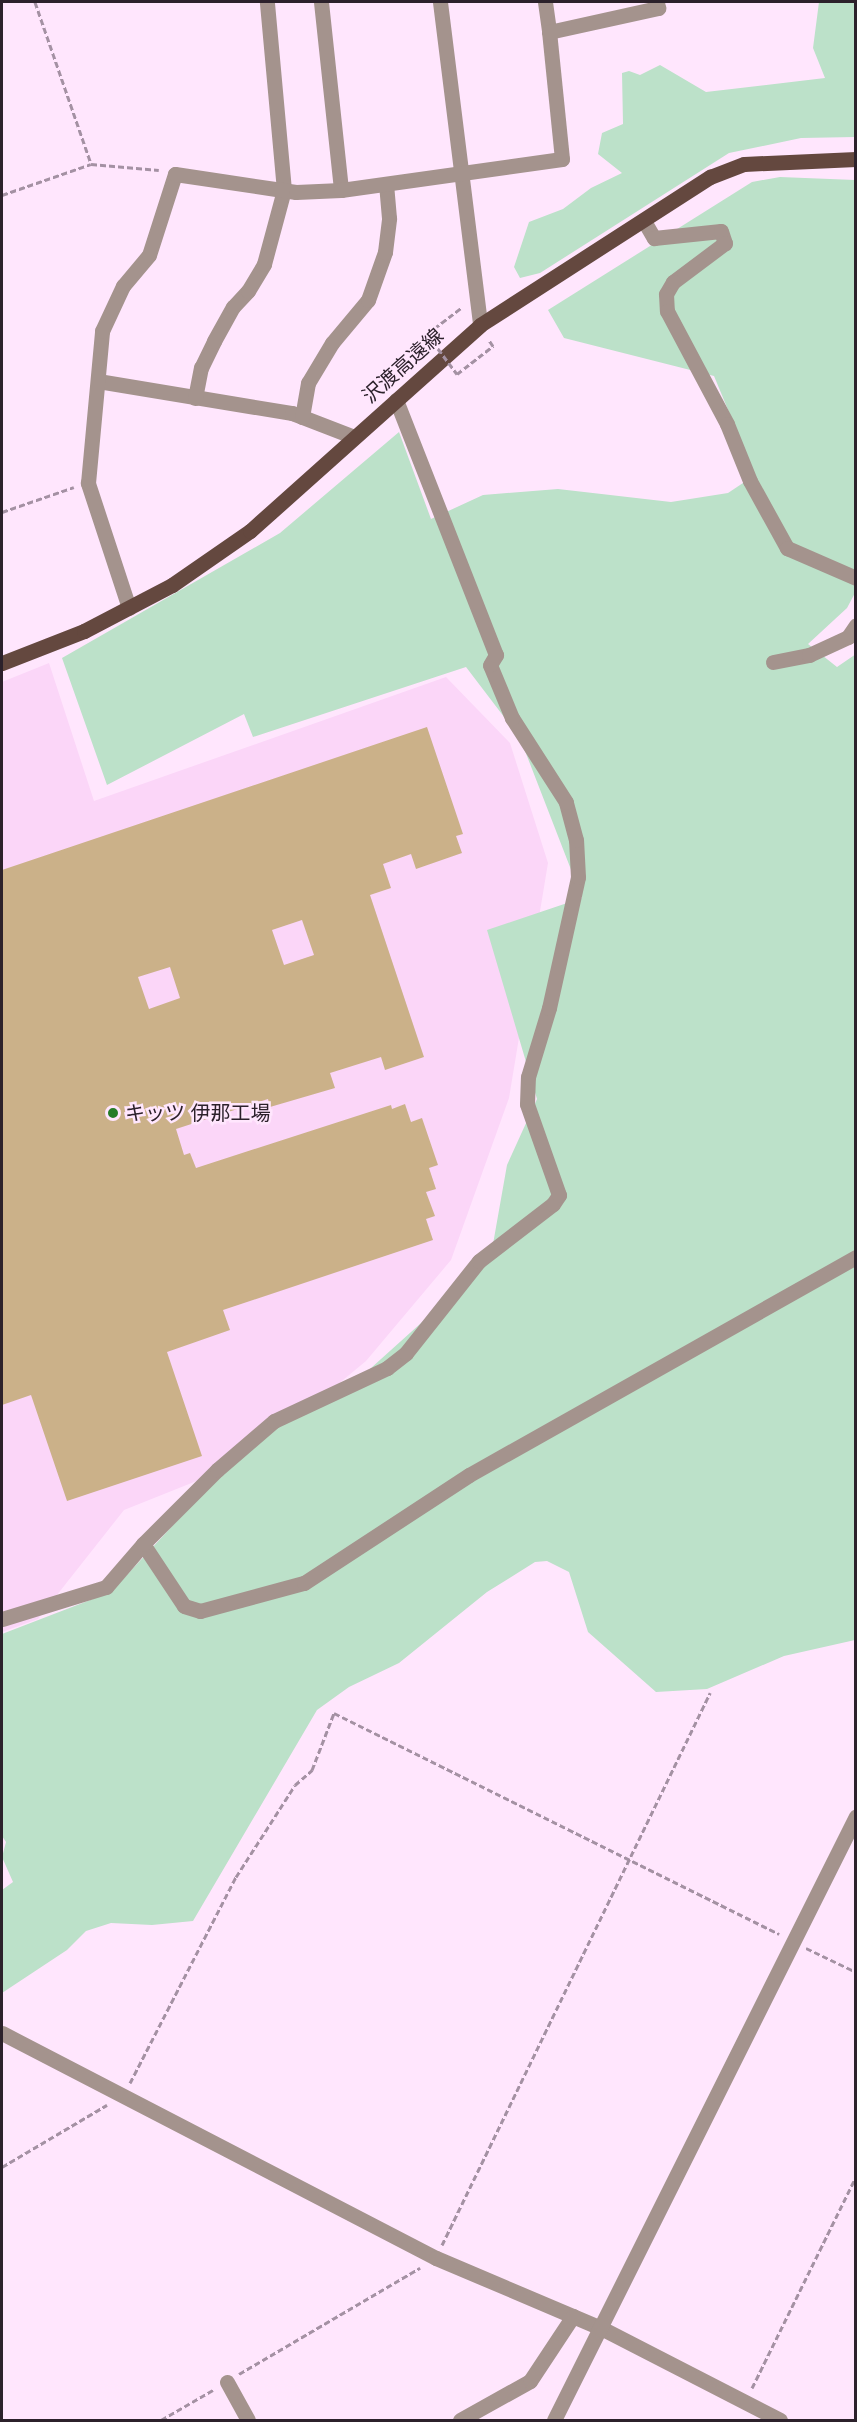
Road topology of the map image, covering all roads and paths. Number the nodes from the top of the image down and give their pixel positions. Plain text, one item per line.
1 (35, 2) edge
2 (267, 2) edge
3 (321, 2) edge
4 (440, 2) edge
5 (545, 2) edge
6 (657, 2) edge
7 (549, 32) junction
8 (855, 159) edge
9 (91, 165) junction
10 (175, 174) junction
11 (459, 174) junction
12 (386, 185) junction
13 (284, 190) junction
14 (340, 190) junction
15 (2, 195) edge
16 (644, 221) junction
17 (460, 308) dead end
18 (480, 325) junction
19 (489, 340) dead end
20 (98, 381) junction
21 (195, 398) junction
22 (396, 400) junction
23 (302, 417) junction
24 (354, 437) junction
25 (88, 483) junction
26 (2, 512) edge
27 (855, 578) edge
28 (129, 608) junction
29 (855, 625) edge
30 (773, 662) dead end
31 (2, 663) edge
32 (855, 1257) edge
33 (143, 1544) junction
34 (2, 1619) edge
35 (710, 1693) dead end
36 (855, 1816) edge
37 (629, 1860) junction
38 (795, 1943) junction
39 (855, 1972) edge
40 (2, 2033) edge
41 (123, 2096) junction
42 (2, 2167) edge
43 (855, 2177) edge
44 (436, 2258) junction
45 (573, 2316) junction
46 (603, 2329) junction
47 (226, 2382) junction
48 (744, 2404) junction
49 (161, 2421) edge
50 (248, 2421) edge
51 (460, 2421) edge
52 (554, 2421) edge
53 (780, 2421) edge

1 - 9 path
2 - 13 street
3 - 14 street
4 - 11 street
5 - 7 street
6 - 7 street
7 - 11 street
8 - 16 main road, 沢渡高遠線
9 - 10 path
9 - 15 path
10 - 13 street
10 - 20 street
11 - 12 street
11 - 18 street
12 - 14 street
12 - 23 street
13 - 14 street
13 - 21 street
16 - 18 main road, 沢渡高遠線
16 - 27 street
17 - 19 path, bridge
18 - 22 main road, 沢渡高遠線
20 - 21 street
20 - 25 street
21 - 23 street
22 - 24 main road, 沢渡高遠線
22 - 33 street
23 - 24 street
24 - 28 main road, 沢渡高遠線
25 - 26 path
25 - 28 street
28 - 31 main road, 沢渡高遠線
29 - 30 street
32 - 33 street
33 - 34 street
35 - 37 path
36 - 38 street
37 - 38 path
37 - 41 path
37 - 44 path
38 - 39 path
38 - 46 street
40 - 41 street
41 - 42 path
41 - 44 street
43 - 48 path
44 - 45 street
44 - 47 path
45 - 46 street
45 - 51 street
46 - 48 street
46 - 52 street
47 - 49 path
47 - 50 street
48 - 53 street

